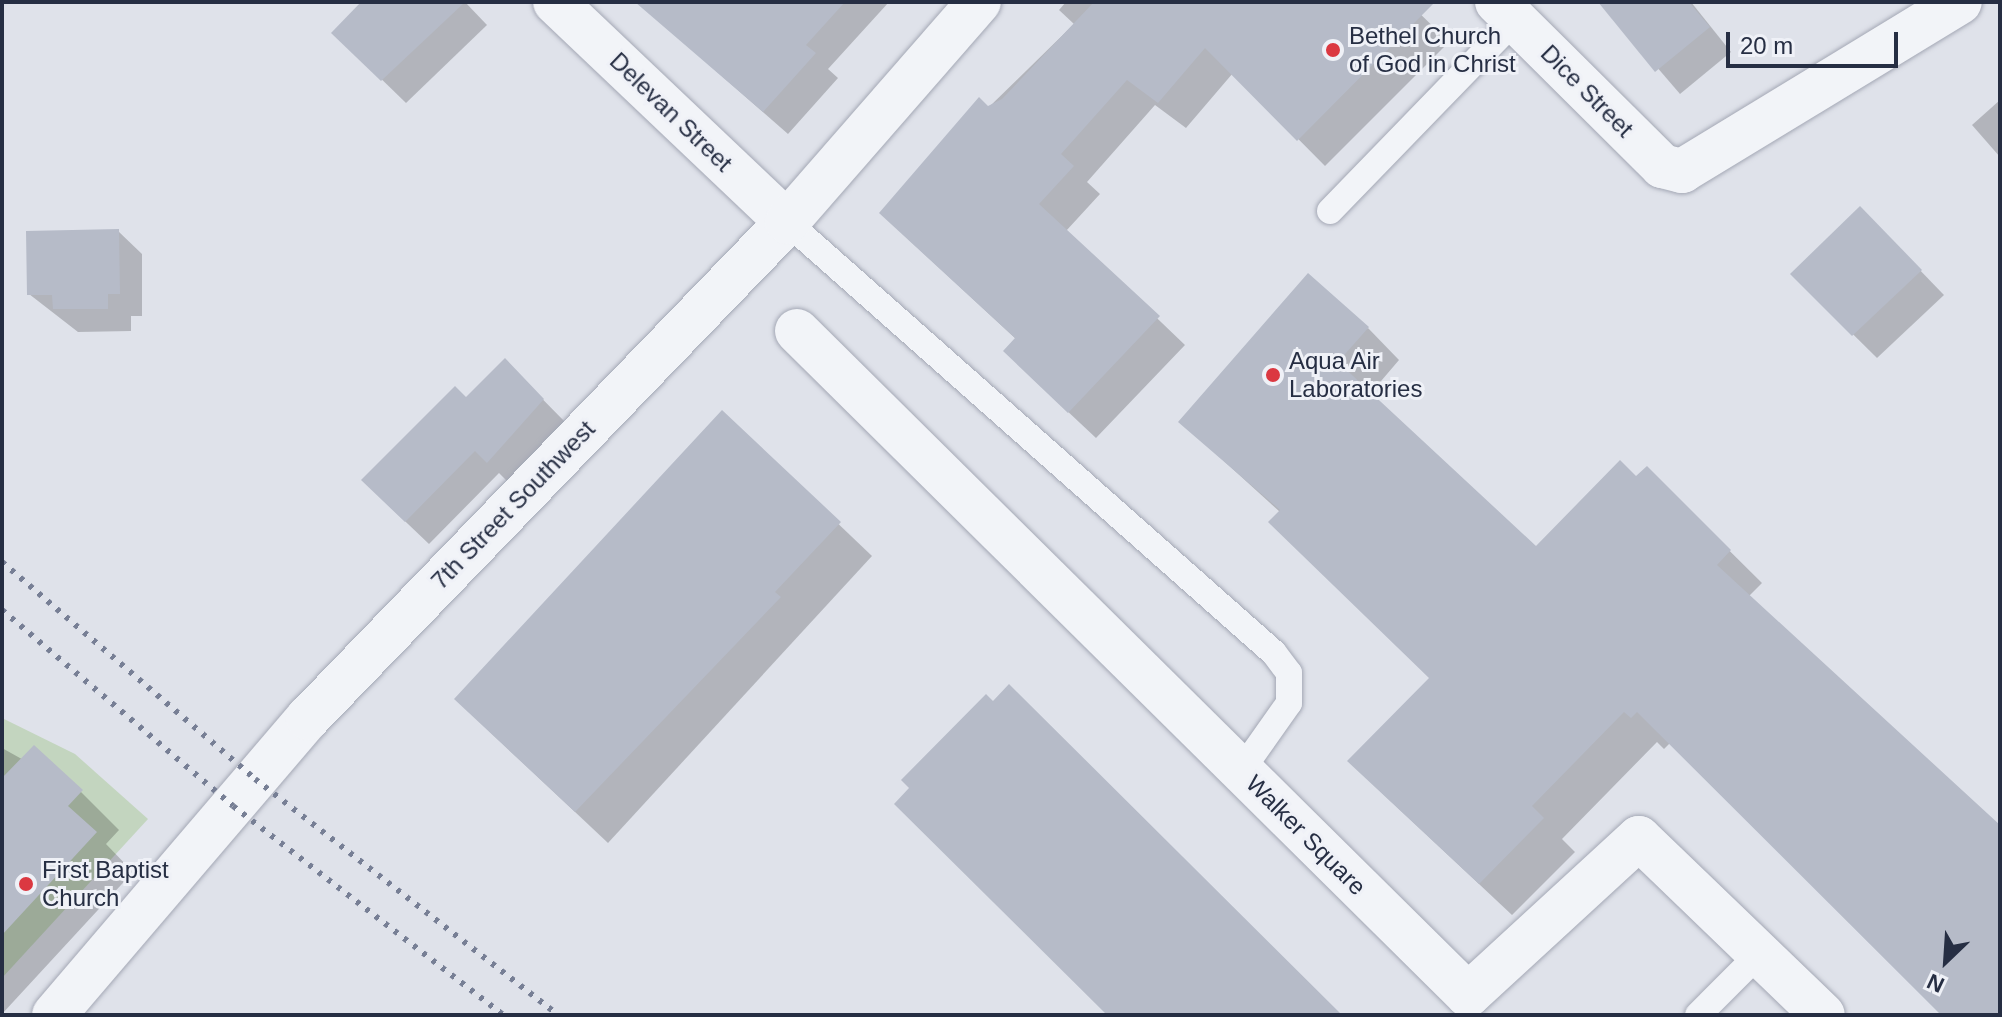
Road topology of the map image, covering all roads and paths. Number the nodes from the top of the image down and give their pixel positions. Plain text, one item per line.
1 (555, 2) edge
2 (979, 2) edge
3 (1960, 2) edge
4 (1506, 11) edge
5 (1330, 211) dead end
6 (787, 222) junction
7 (797, 331) dead end
8 (1241, 771) junction
9 (1759, 954) junction
10 (1458, 1005) edge
11 (54, 1015) edge
12 (1698, 1015) edge
13 (1823, 1015) edge

1 - 6 street, Delevan Street
2 - 6 street, 7th Street Southwest
3 - 4 street, Dice Street
4 - 5 lane
6 - 8 lane
6 - 11 street, 7th Street Southwest
7 - 8 street, Walker Square
8 - 10 street, Walker Square
9 - 10 street, Walker Square
9 - 12 lane
9 - 13 street, Walker Square

